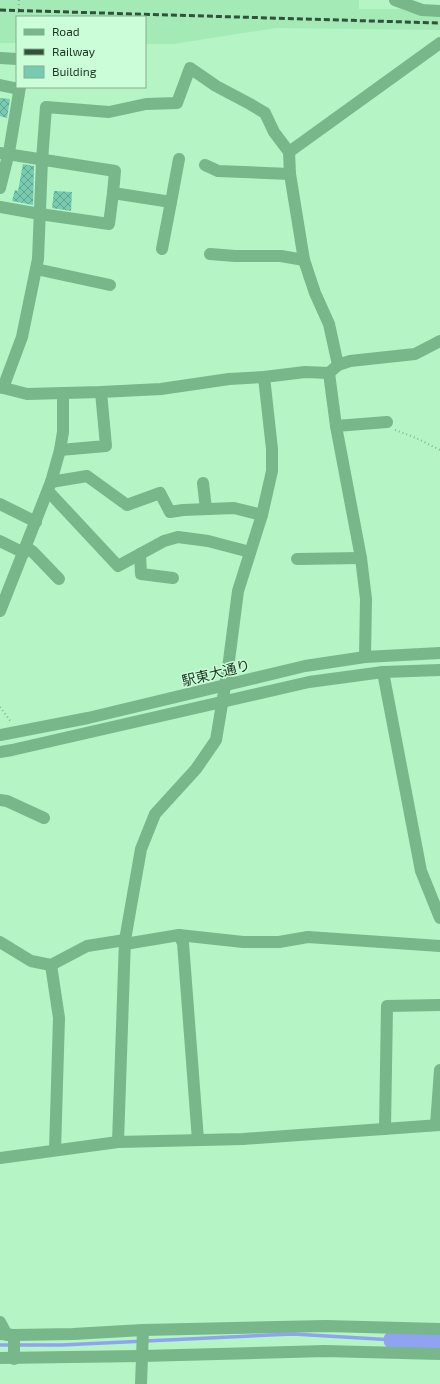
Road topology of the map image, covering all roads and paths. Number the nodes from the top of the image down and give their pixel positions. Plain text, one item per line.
1 (19, 0) edge
2 (395, 0) edge
3 (440, 11) edge
4 (18, 16) edge
5 (440, 43) edge
6 (0, 58) edge
7 (16, 59) edge
8 (0, 85) edge
9 (16, 88) edge
10 (19, 88) edge
11 (289, 152) junction
12 (4, 154) edge
13 (179, 159) dead end
14 (42, 160) junction
15 (206, 165) dead end
16 (290, 174) junction
17 (0, 188) edge
18 (113, 193) junction
19 (171, 202) junction
20 (0, 207) edge
21 (40, 214) junction
22 (162, 249) dead end
23 (210, 254) dead end
24 (304, 260) junction
25 (36, 269) junction
26 (110, 285) dead end
27 (440, 341) edge
28 (334, 369) junction
29 (264, 377) junction
30 (1, 388) edge
31 (101, 392) junction
32 (63, 393) junction
33 (387, 422) joint
34 (336, 426) junction
35 (60, 450) junction
36 (440, 450) edge
37 (203, 483) dead end
38 (50, 487) junction
39 (0, 504) edge
40 (206, 509) junction
41 (262, 515) junction
42 (36, 522) junction
43 (0, 541) edge
44 (25, 550) junction
45 (250, 552) junction
46 (140, 554) junction
47 (361, 558) junction
48 (297, 559) dead end
49 (173, 578) dead end
50 (59, 579) dead end
51 (1, 604) edge
52 (440, 653) edge
53 (365, 657) junction
54 (440, 670) edge
55 (383, 672) junction
56 (224, 686) junction
57 (222, 702) junction
58 (0, 707) edge
59 (14, 733) junction
60 (0, 735) edge
61 (0, 752) edge
62 (0, 800) edge
63 (44, 818) dead end
64 (440, 918) edge
65 (179, 935) junction
66 (0, 942) edge
67 (125, 942) junction
68 (440, 946) edge
69 (51, 965) junction
70 (440, 1005) edge
71 (440, 1070) edge
72 (438, 1125) edge
73 (385, 1129) junction
74 (198, 1140) junction
75 (118, 1142) junction
76 (55, 1150) junction
77 (0, 1158) edge
78 (0, 1322) edge
79 (440, 1329) edge
80 (143, 1330) junction
81 (7, 1335) edge
82 (440, 1354) edge
83 (142, 1356) junction
84 (0, 1358) edge
85 (14, 1359) junction
86 (142, 1384) edge

1 - 4 path, bridge
2 - 3 street
5 - 11 street
6 - 7 street
8 - 9 street
10 - 12 street
11 - 14 street
11 - 16 street
12 - 14 street
12 - 17 street
13 - 19 street
14 - 18 street
14 - 21 street
15 - 16 street
16 - 24 street
18 - 19 street
18 - 21 street
19 - 22 street
20 - 21 street
21 - 25 street
23 - 24 street
24 - 28 street
25 - 26 street
25 - 30 street
27 - 28 street
28 - 29 street
28 - 34 street
29 - 31 street
29 - 41 street
30 - 32 street
31 - 32 street
31 - 35 street
32 - 35 street
33 - 34 street
33 - 36 path
34 - 47 street
35 - 38 street
37 - 40 street
38 - 40 street
38 - 42 street
38 - 46 street
39 - 42 street
40 - 41 street
41 - 45 street
42 - 44 street
43 - 44 street
44 - 50 street
44 - 51 street
45 - 46 street
45 - 56 street
46 - 49 street
47 - 48 street
47 - 53 street
52 - 53 street, 駅東大通り
53 - 56 street, 駅東大通り
54 - 55 street, 駅東大通り
55 - 57 street, 駅東大通り
55 - 64 street
56 - 57 street
56 - 59 street, 駅東大通り
57 - 61 street, 駅東大通り
57 - 67 street
58 - 59 path
59 - 60 street, 駅東大通り
62 - 63 street
65 - 67 street
65 - 68 street
65 - 74 street
66 - 69 street
67 - 69 street
67 - 75 street
69 - 76 street
70 - 73 street
71 - 72 street
72 - 73 street
73 - 74 street
74 - 75 street
75 - 76 street
76 - 77 street
78 - 81 street
79 - 80 street
80 - 81 street
80 - 83 street
81 - 85 street
82 - 83 street
83 - 85 street
83 - 86 street
84 - 85 street

